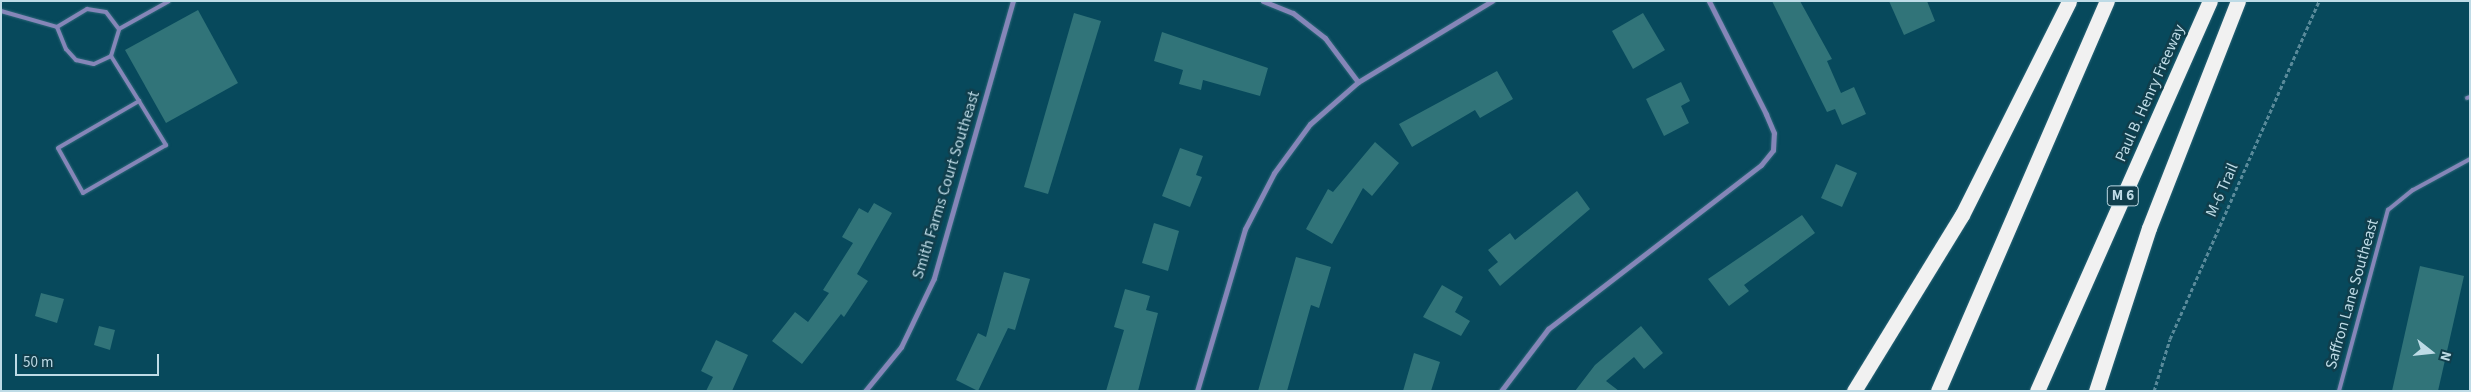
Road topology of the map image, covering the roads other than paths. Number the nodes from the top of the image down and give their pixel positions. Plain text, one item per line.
1 (155, 1) edge
2 (169, 1) edge
3 (1013, 1) edge
4 (1263, 1) edge
5 (1492, 1) edge
6 (1708, 1) edge
7 (2069, 1) edge
8 (2107, 1) edge
9 (2210, 1) edge
10 (2238, 1) edge
11 (158, 8) junction
12 (1, 12) edge
13 (57, 27) junction
14 (119, 29) junction
15 (111, 56) junction
16 (1358, 82) junction
17 (139, 100) junction
18 (2470, 159) edge
19 (865, 391) edge
20 (1197, 391) edge
21 (1501, 391) edge
22 (1854, 391) edge
23 (1938, 391) edge
24 (2038, 391) edge
25 (2096, 391) edge
26 (2339, 391) edge

1 - 11 lane
2 - 11 lane
3 - 19 street, Smith Farms Court Southeast
4 - 16 street
5 - 16 street
6 - 21 street
7 - 22 highway
8 - 23 highway
9 - 24 highway, Paul B. Henry Freeway / M 6
10 - 25 highway
11 - 14 lane
12 - 13 lane
13 - 14 lane
13 - 15 lane
14 - 15 lane
15 - 17 lane
16 - 20 street
17 - 17 lane
18 - 26 lane, Saffron Lane Southeast

